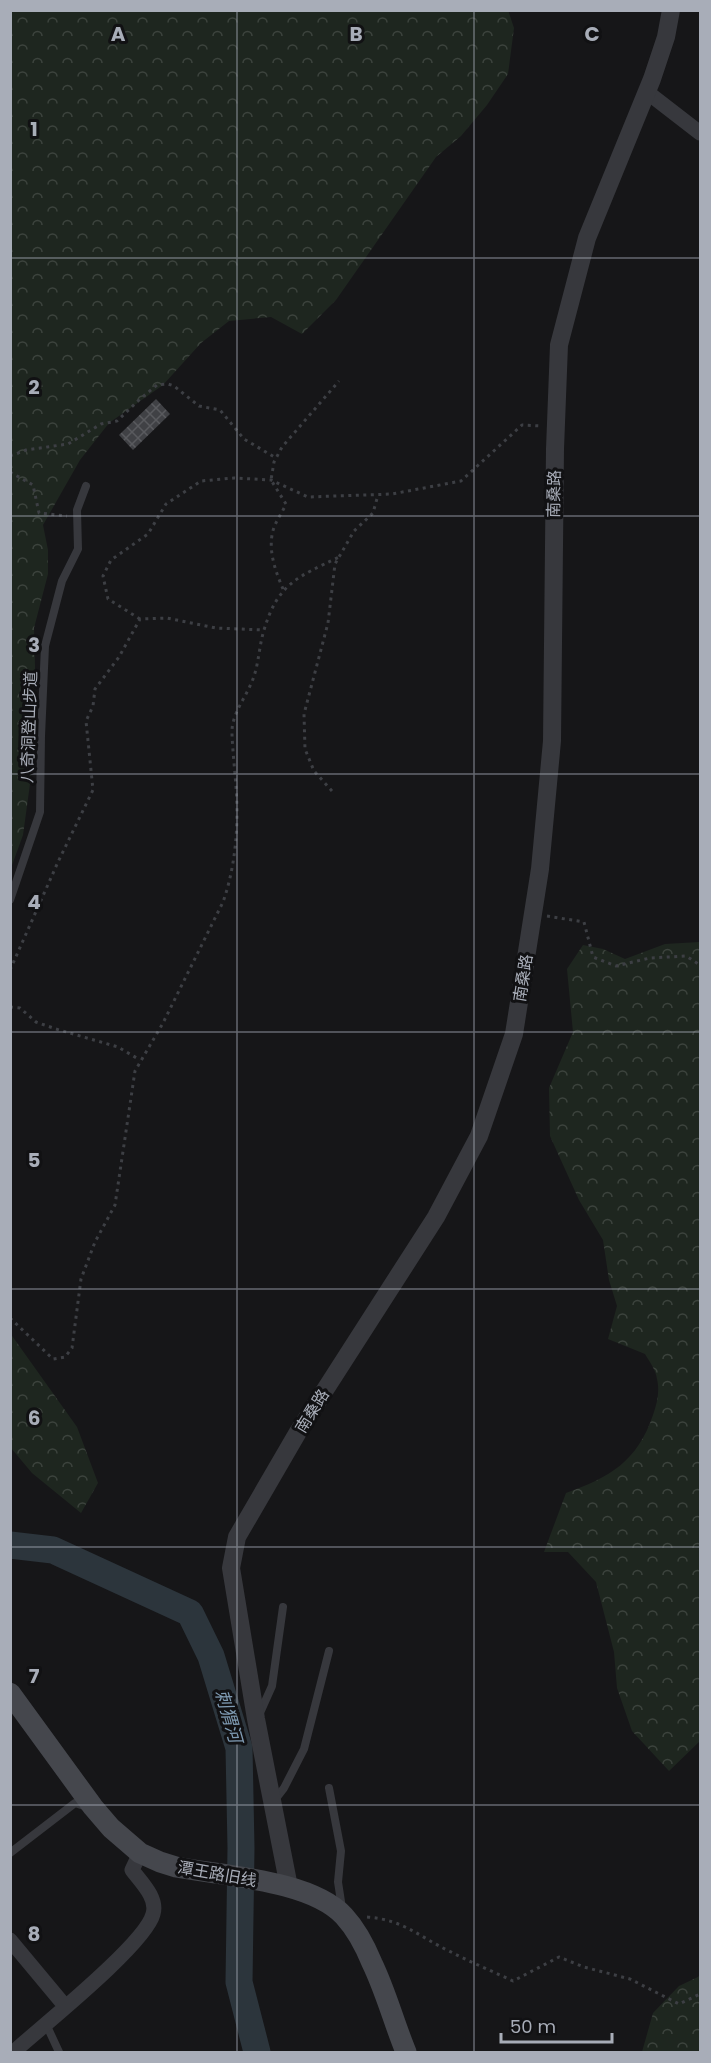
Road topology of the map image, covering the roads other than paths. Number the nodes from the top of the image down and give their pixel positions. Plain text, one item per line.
1 (671, 10) edge
2 (647, 92) junction
3 (700, 133) edge
4 (86, 486) dead end
5 (10, 900) edge
6 (284, 1607) dead end
7 (329, 1651) dead end
8 (10, 1693) edge
9 (256, 1719) junction
10 (330, 1788) dead end
11 (273, 1802) junction
12 (93, 1807) junction
13 (10, 1853) edge
14 (140, 1853) junction
15 (283, 1886) junction
16 (343, 1915) junction
17 (10, 1940) edge
18 (65, 2006) junction
19 (45, 2024) junction
20 (16, 2052) edge
21 (59, 2052) edge
22 (406, 2052) edge

1 - 2 street, 南桑路
2 - 3 street
2 - 9 street, 南桑路
4 - 5 lane, 八奇洞登山步道
6 - 9 lane
7 - 11 lane
8 - 12 main road, 潭王路旧线
9 - 11 street, 南桑路
10 - 16 lane
11 - 15 street, 南桑路
12 - 13 lane
12 - 14 main road, 潭王路旧线
14 - 15 main road, 潭王路旧线
14 - 18 street
15 - 16 main road, 潭王路旧线
16 - 22 main road, 潭王路旧线
17 - 18 street
18 - 19 street
19 - 20 street
19 - 21 lane

